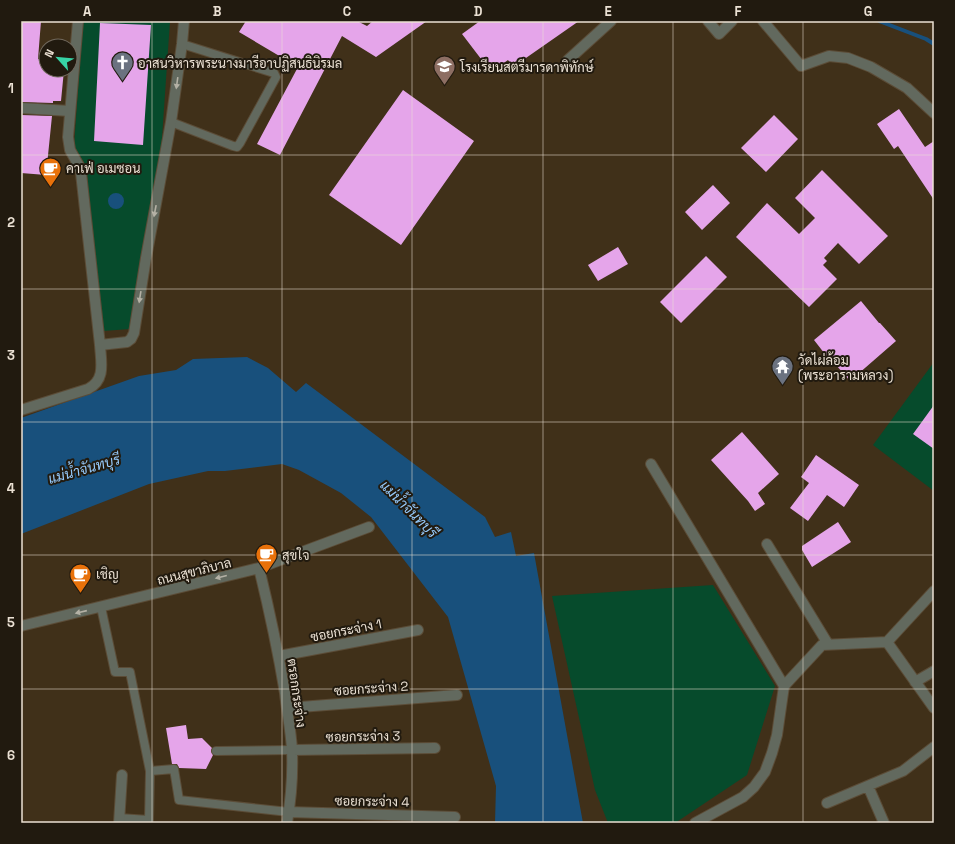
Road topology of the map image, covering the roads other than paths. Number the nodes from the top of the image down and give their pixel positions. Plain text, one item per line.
1 (78, 21) edge
2 (184, 21) edge
3 (611, 21) edge
4 (708, 21) edge
5 (732, 21) edge
6 (763, 21) edge
7 (182, 44) junction
8 (568, 60) dead end
9 (21, 108) edge
10 (70, 110) junction
11 (934, 113) edge
12 (171, 122) junction
13 (100, 345) junction
14 (21, 410) edge
15 (651, 464) dead end
16 (368, 527) dead end
17 (767, 544) dead end
18 (259, 568) junction
19 (934, 591) edge
20 (102, 607) junction
21 (21, 626) edge
22 (418, 630) dead end
23 (887, 642) junction
24 (828, 644) junction
25 (279, 656) junction
26 (934, 671) edge
27 (915, 682) junction
28 (784, 686) junction
29 (457, 695) dead end
30 (287, 708) junction
31 (934, 708) edge
32 (934, 747) edge
33 (435, 748) dead end
34 (292, 750) junction
35 (216, 751) dead end
36 (150, 771) junction
37 (122, 775) dead end
38 (868, 786) junction
39 (827, 803) dead end
40 (289, 812) junction
41 (455, 817) dead end
42 (119, 820) edge
43 (287, 823) edge
44 (695, 823) edge
45 (884, 823) edge

1 - 10 street
2 - 7 street
3 - 8 street
4 - 5 street
6 - 11 street
7 -> 12 street
7 - 12 lane
9 - 10 street
10 - 13 street
12 -> 13 street
13 - 14 street
15 - 28 street
16 - 18 street, ถนนสุขาภิบาล
17 - 24 street
18 -> 20 street, ถนนสุขาภิบาล
18 - 25 street, ตรอกกระจ่าง
19 - 23 street
20 -> 21 street, ถนนสุขาภิบาล
20 - 36 lane
22 - 25 street, ซอยกระจ่าง 1
23 - 24 street
23 - 27 street
24 - 28 street
25 - 30 street, ตรอกกระจ่าง
26 - 27 street
27 - 31 street
28 - 44 street
29 - 30 street, ซอยกระจ่าง 2
30 - 34 street, ตรอกกระจ่าง
32 - 38 street
33 - 34 street, ซอยกระจ่าง 3
34 - 35 lane
34 - 40 street, ตรอกกระจ่าง
36 - 40 lane
36 - 42 lane
37 - 42 street
38 - 39 street
38 - 45 street
40 - 41 street, ซอยกระจ่าง 4
40 - 43 street, ตรอกกระจ่าง

